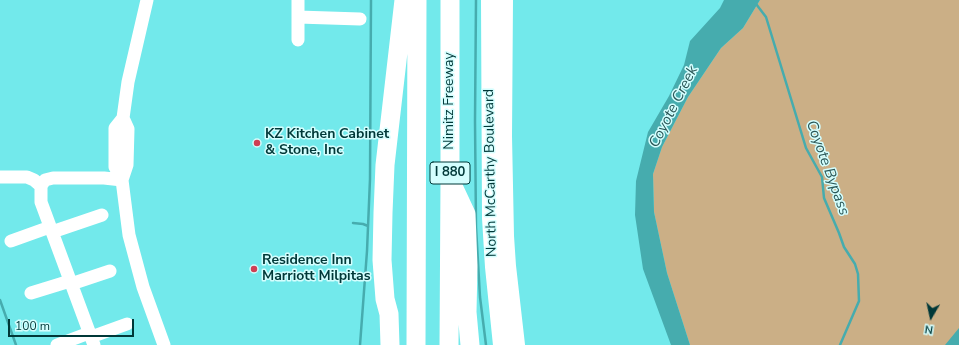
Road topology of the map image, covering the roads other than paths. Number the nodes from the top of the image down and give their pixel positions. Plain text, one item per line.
1 (147, 0) edge
2 (298, 0) edge
3 (404, 0) edge
4 (417, 0) edge
5 (450, 0) edge
6 (489, 0) edge
7 (505, 0) edge
8 (298, 17) junction
9 (360, 19) dead end
10 (298, 40) dead end
11 (497, 46) junction
12 (0, 177) edge
13 (450, 179) junction
14 (122, 180) junction
15 (41, 186) junction
16 (102, 214) dead end
17 (51, 229) junction
18 (11, 241) dead end
19 (110, 271) dead end
20 (71, 282) junction
21 (32, 293) dead end
22 (385, 299) junction
23 (127, 324) dead end
24 (91, 338) edge
25 (57, 345) edge
26 (164, 345) edge
27 (380, 345) edge
28 (390, 345) edge
29 (416, 345) edge
30 (449, 345) edge
31 (470, 345) edge
32 (501, 345) edge
33 (517, 345) edge

1 - 14 street
2 - 8 street
3 - 22 highway
4 - 29 highway, I 880
5 - 13 highway, Nimitz Freeway / I 880
6 - 11 main road, North McCarthy Boulevard
7 - 11 main road, North McCarthy Boulevard
8 - 9 street
8 - 10 street
11 - 32 main road, North McCarthy Boulevard
11 - 33 main road, North McCarthy Boulevard
12 - 15 street
13 - 30 highway, Nimitz Freeway / I 880
13 - 31 highway
14 - 15 street
14 - 26 street
15 - 17 street
16 - 17 street
17 - 18 street
17 - 20 street
19 - 20 street
20 - 21 street
20 - 24 street
22 - 27 highway
22 - 28 highway
23 - 24 street
24 - 25 street

